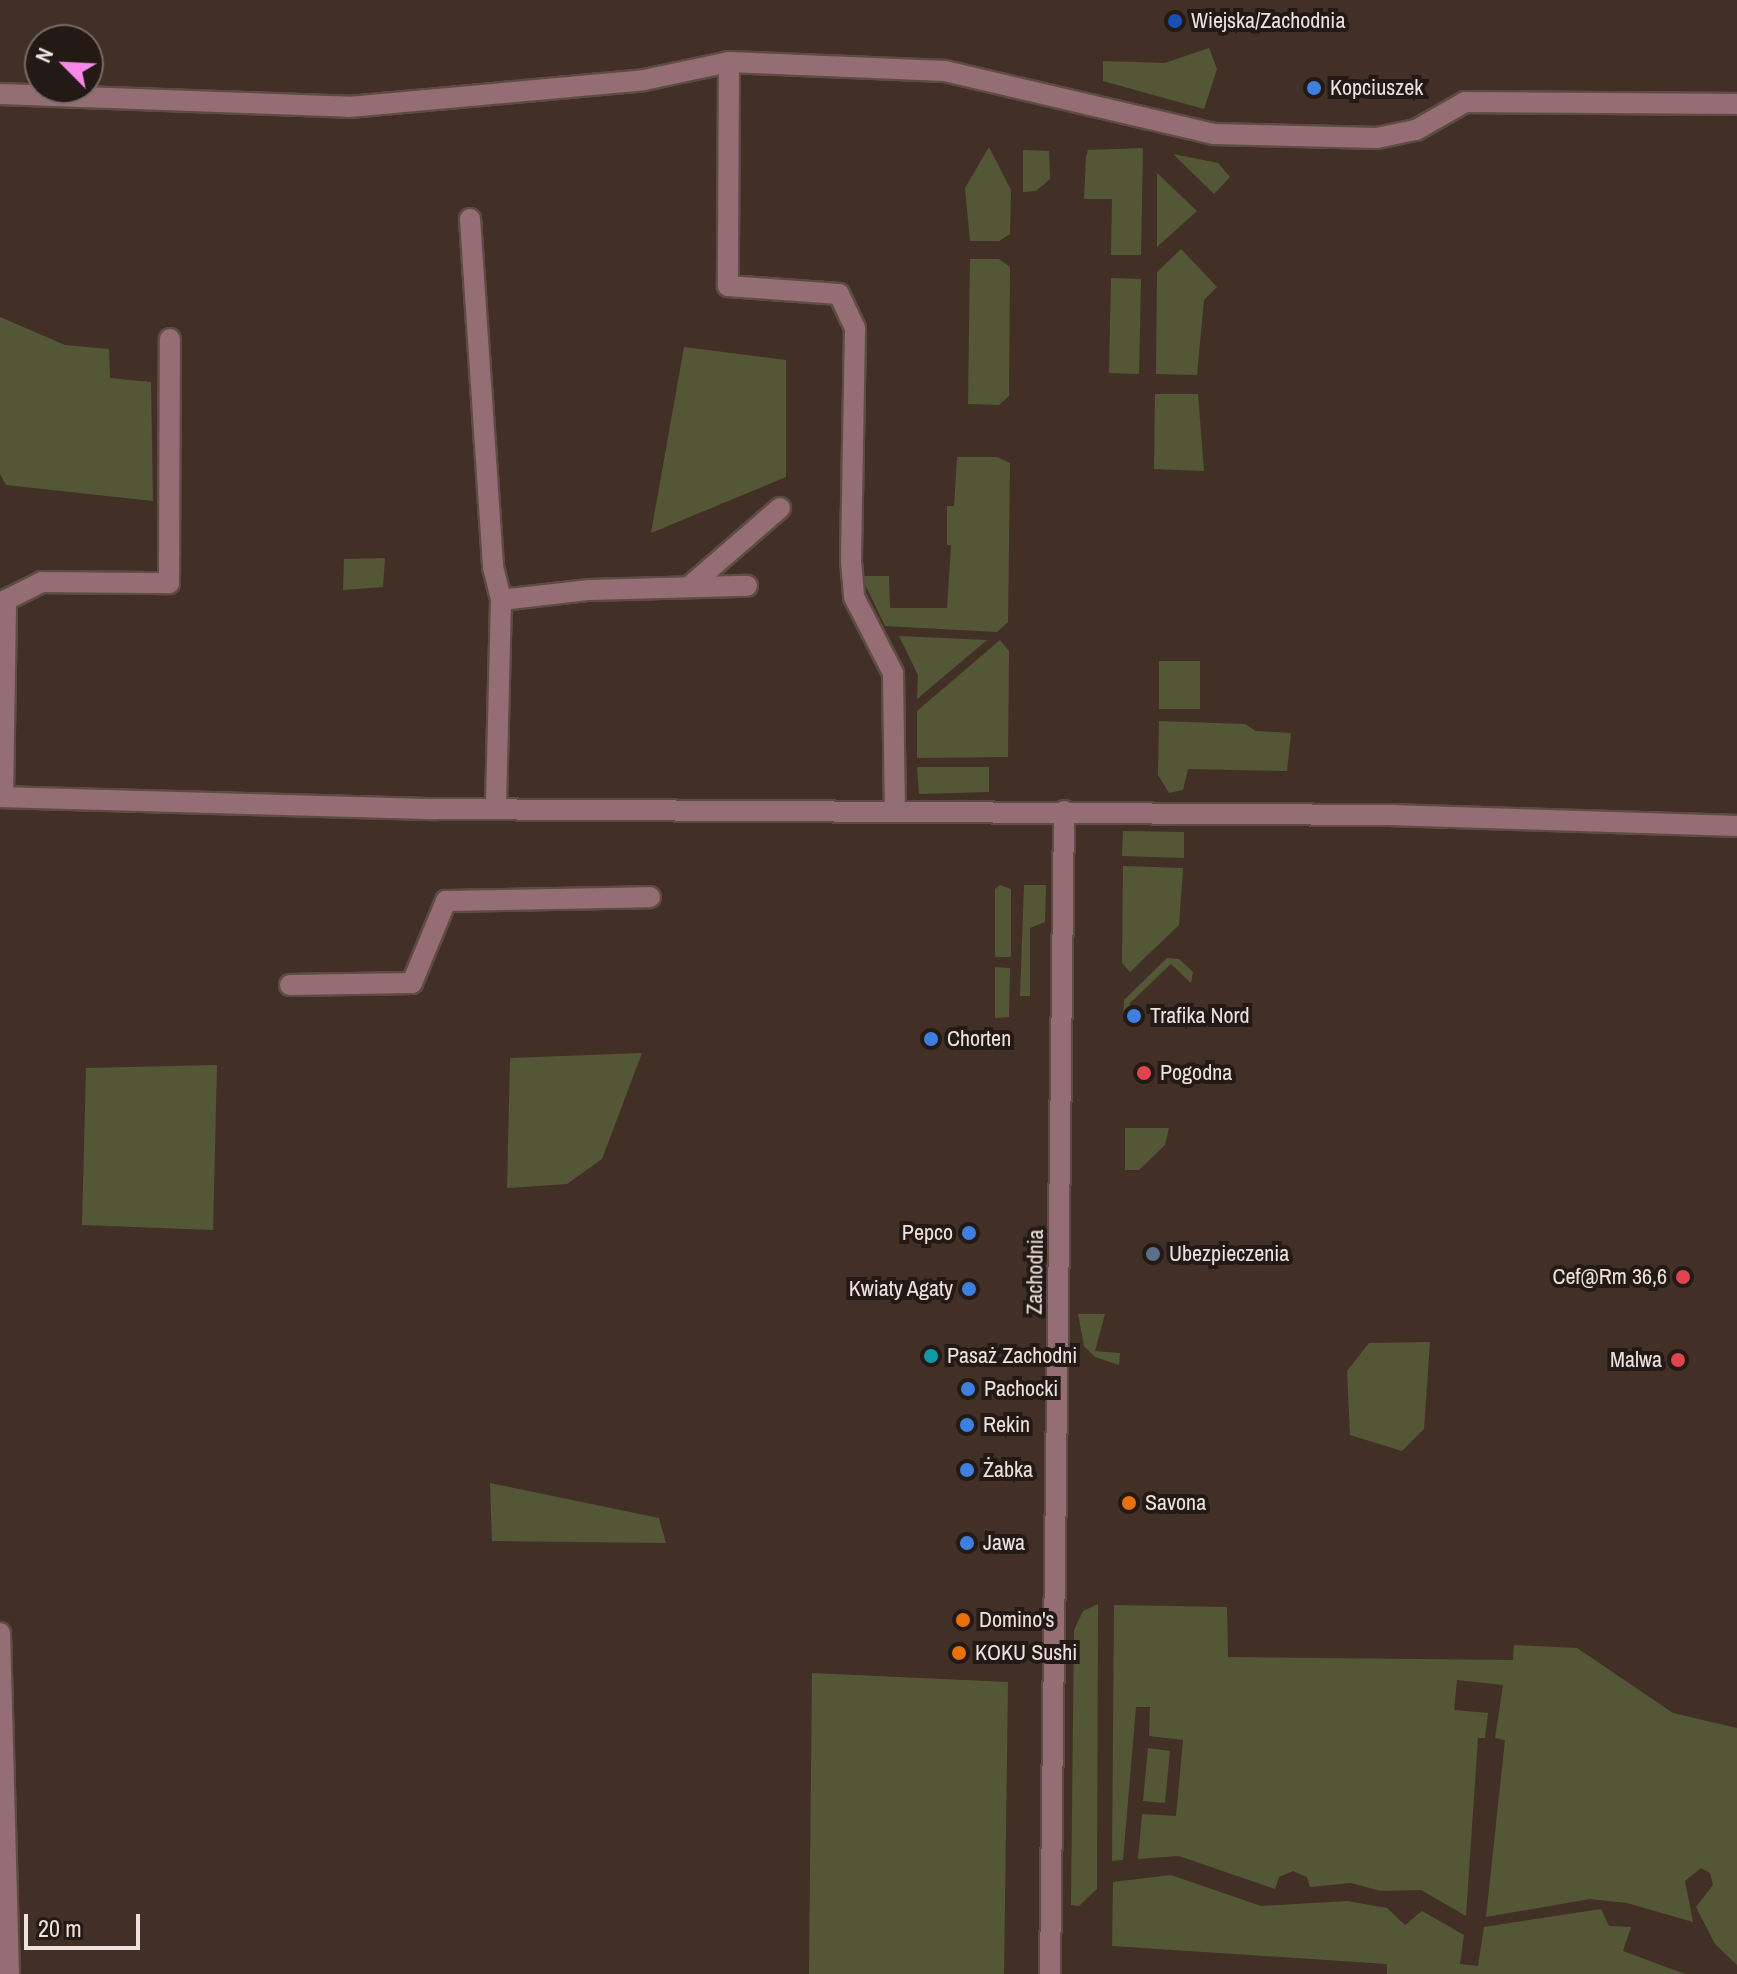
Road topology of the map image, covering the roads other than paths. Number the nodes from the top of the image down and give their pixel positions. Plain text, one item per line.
1 (729, 62) junction
2 (0, 94) edge
3 (1737, 104) edge
4 (470, 219) dead end
5 (170, 339) dead end
6 (780, 508) dead end
7 (690, 586) junction
8 (747, 586) dead end
9 (501, 600) junction
10 (2, 797) edge
11 (496, 809) junction
12 (895, 811) junction
13 (1064, 811) junction
14 (1737, 826) edge
15 (650, 897) dead end
16 (290, 985) dead end
17 (0, 1633) edge
18 (4, 1793) edge
19 (9, 1974) edge
20 (1050, 1974) edge

1 - 2 street
1 - 3 street
1 - 12 street
4 - 9 street
5 - 10 street
6 - 7 street
7 - 8 street
7 - 9 street
9 - 11 street
10 - 11 street
11 - 12 street
12 - 13 street
13 - 14 street
13 - 20 street, Zachodnia
15 - 16 street
17 - 18 street
18 - 19 street

